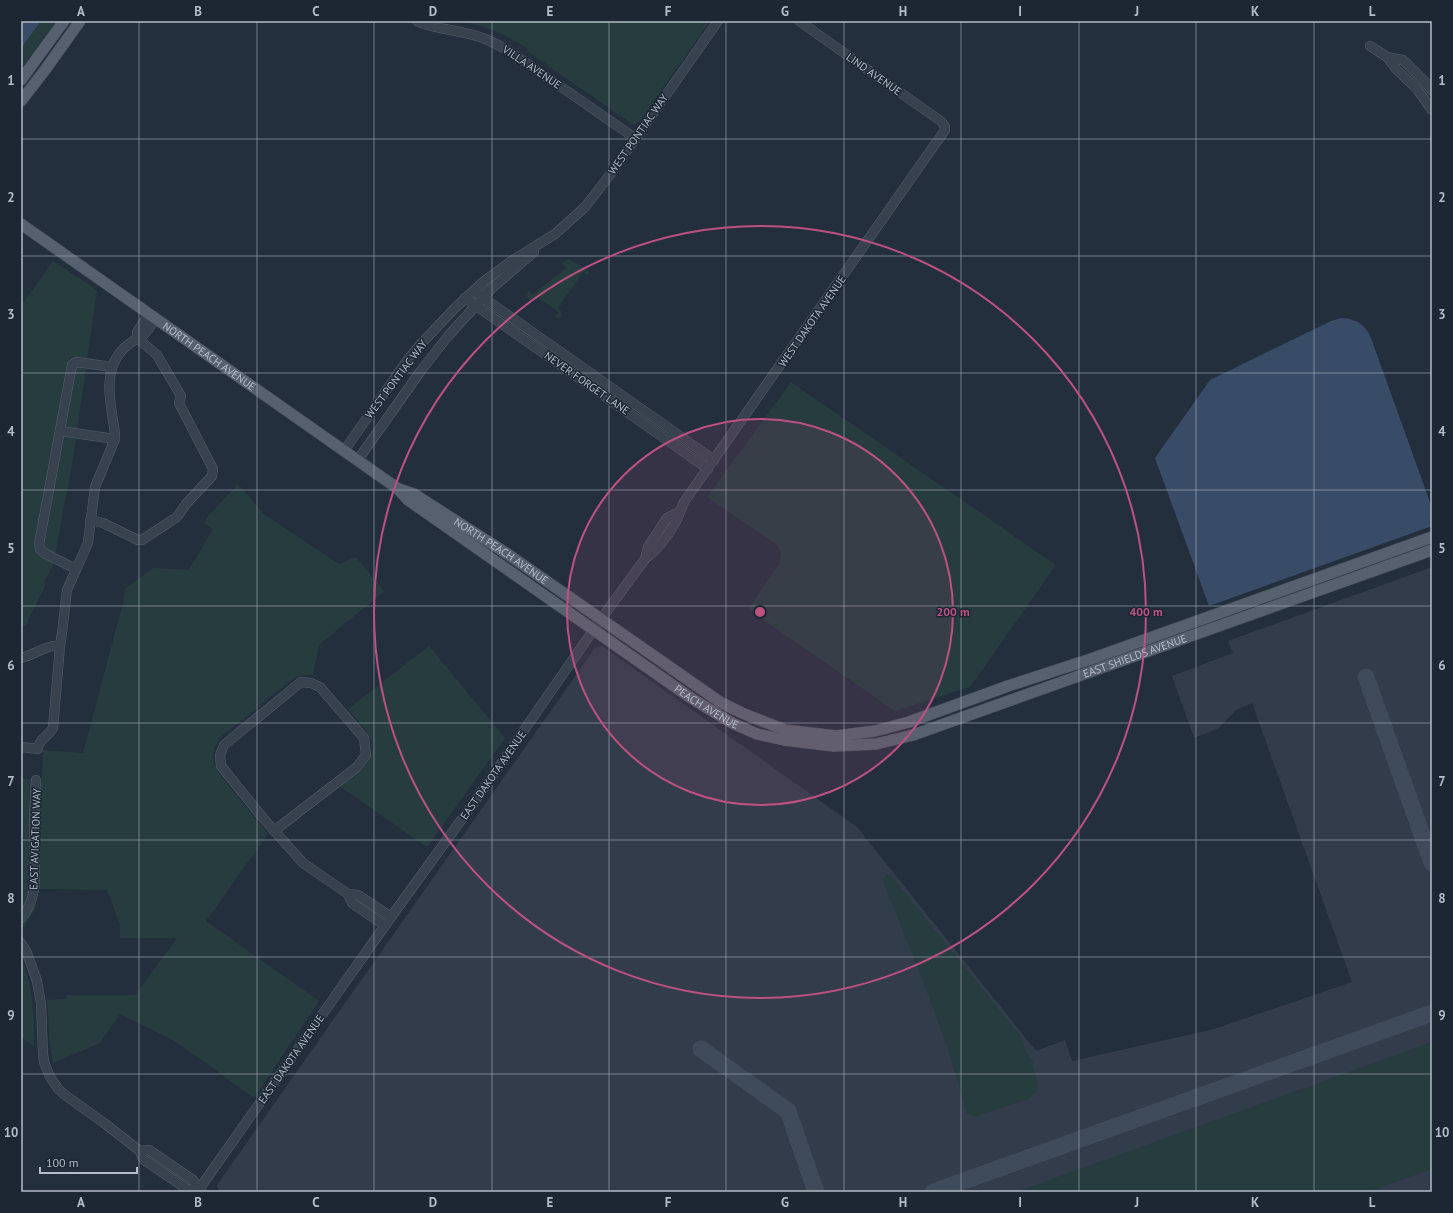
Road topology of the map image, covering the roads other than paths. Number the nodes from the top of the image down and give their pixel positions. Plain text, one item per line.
1 (64, 21) edge
2 (73, 21) edge
3 (80, 21) edge
4 (417, 21) edge
5 (718, 21) edge
6 (799, 21) edge
7 (71, 34) junction
8 (1370, 46) dead end
9 (1387, 57) junction
10 (21, 80) edge
11 (1432, 91) edge
12 (21, 101) edge
13 (1432, 110) edge
14 (945, 130) joint
15 (635, 138) junction
16 (21, 224) edge
17 (548, 238) junction
18 (474, 291) junction
19 (483, 297) junction
20 (465, 298) junction
21 (476, 306) junction
22 (152, 316) junction
23 (137, 338) junction
24 (112, 367) junction
25 (60, 431) junction
26 (115, 439) junction
27 (344, 451) junction
28 (714, 460) junction
29 (357, 461) junction
30 (708, 469) junction
31 (397, 488) junction
32 (90, 520) junction
33 (1432, 537) edge
34 (1432, 550) edge
35 (76, 569) junction
36 (601, 619) junction
37 (594, 631) junction
38 (60, 646) junction
39 (21, 658) edge
40 (934, 713) junction
41 (940, 725) junction
42 (835, 741) junction
43 (21, 747) edge
44 (36, 780) dead end
45 (274, 831) junction
46 (348, 894) junction
47 (391, 917) junction
48 (21, 918) edge
49 (385, 926) junction
50 (21, 943) edge
51 (199, 1191) edge

1 - 10 main road
2 - 7 main road
3 - 7 main road
4 - 15 street, VILLA AVENUE
5 - 15 street, WEST PONTIAC WAY
6 - 14 street, LIND AVENUE
7 - 12 main road
8 - 9 street
9 - 11 street
9 - 13 street
14 - 28 street, WEST DAKOTA AVENUE
15 - 17 street, WEST PONTIAC WAY
16 - 22 main road, NORTH PEACH AVENUE
17 - 18 street, WEST PONTIAC WAY
17 - 19 street, WEST PONTIAC WAY
18 - 19 street, NEVER FORGET LANE
18 - 20 street, WEST PONTIAC WAY
19 - 21 street, WEST PONTIAC WAY
19 - 28 street, NEVER FORGET LANE
20 - 21 street, NEVER FORGET LANE
20 - 27 street, WEST PONTIAC WAY
21 - 29 street, WEST PONTIAC WAY
21 - 30 street, NEVER FORGET LANE
22 - 23 street
22 - 27 main road, NORTH PEACH AVENUE
23 - 24 street
23 - 32 street
24 - 25 street
24 - 26 street
25 - 26 street
25 - 35 street
26 - 32 street
27 - 29 main road, NORTH PEACH AVENUE
28 - 30 street, WEST DAKOTA AVENUE
29 - 31 main road, NORTH PEACH AVENUE
30 - 36 street, WEST DAKOTA AVENUE
31 - 36 main road, NORTH PEACH AVENUE
31 - 37 main road, NORTH PEACH AVENUE
32 - 35 street
33 - 40 main road, EAST SHIELDS AVENUE
34 - 41 main road, EAST SHIELDS AVENUE
35 - 38 street
36 - 37 street, WEST DAKOTA AVENUE
36 - 42 main road
37 - 42 main road, PEACH AVENUE
37 - 47 street, EAST DAKOTA AVENUE
38 - 39 street
38 - 43 street
40 - 41 main road
40 - 42 main road, EAST SHIELDS AVENUE
41 - 42 main road, EAST SHIELDS AVENUE
44 - 48 street, EAST AVIGATION WAY
45 - 45 street
45 - 46 street
46 - 47 street
46 - 49 street
47 - 49 street, EAST DAKOTA AVENUE
49 - 51 street, EAST DAKOTA AVENUE
50 - 51 street

